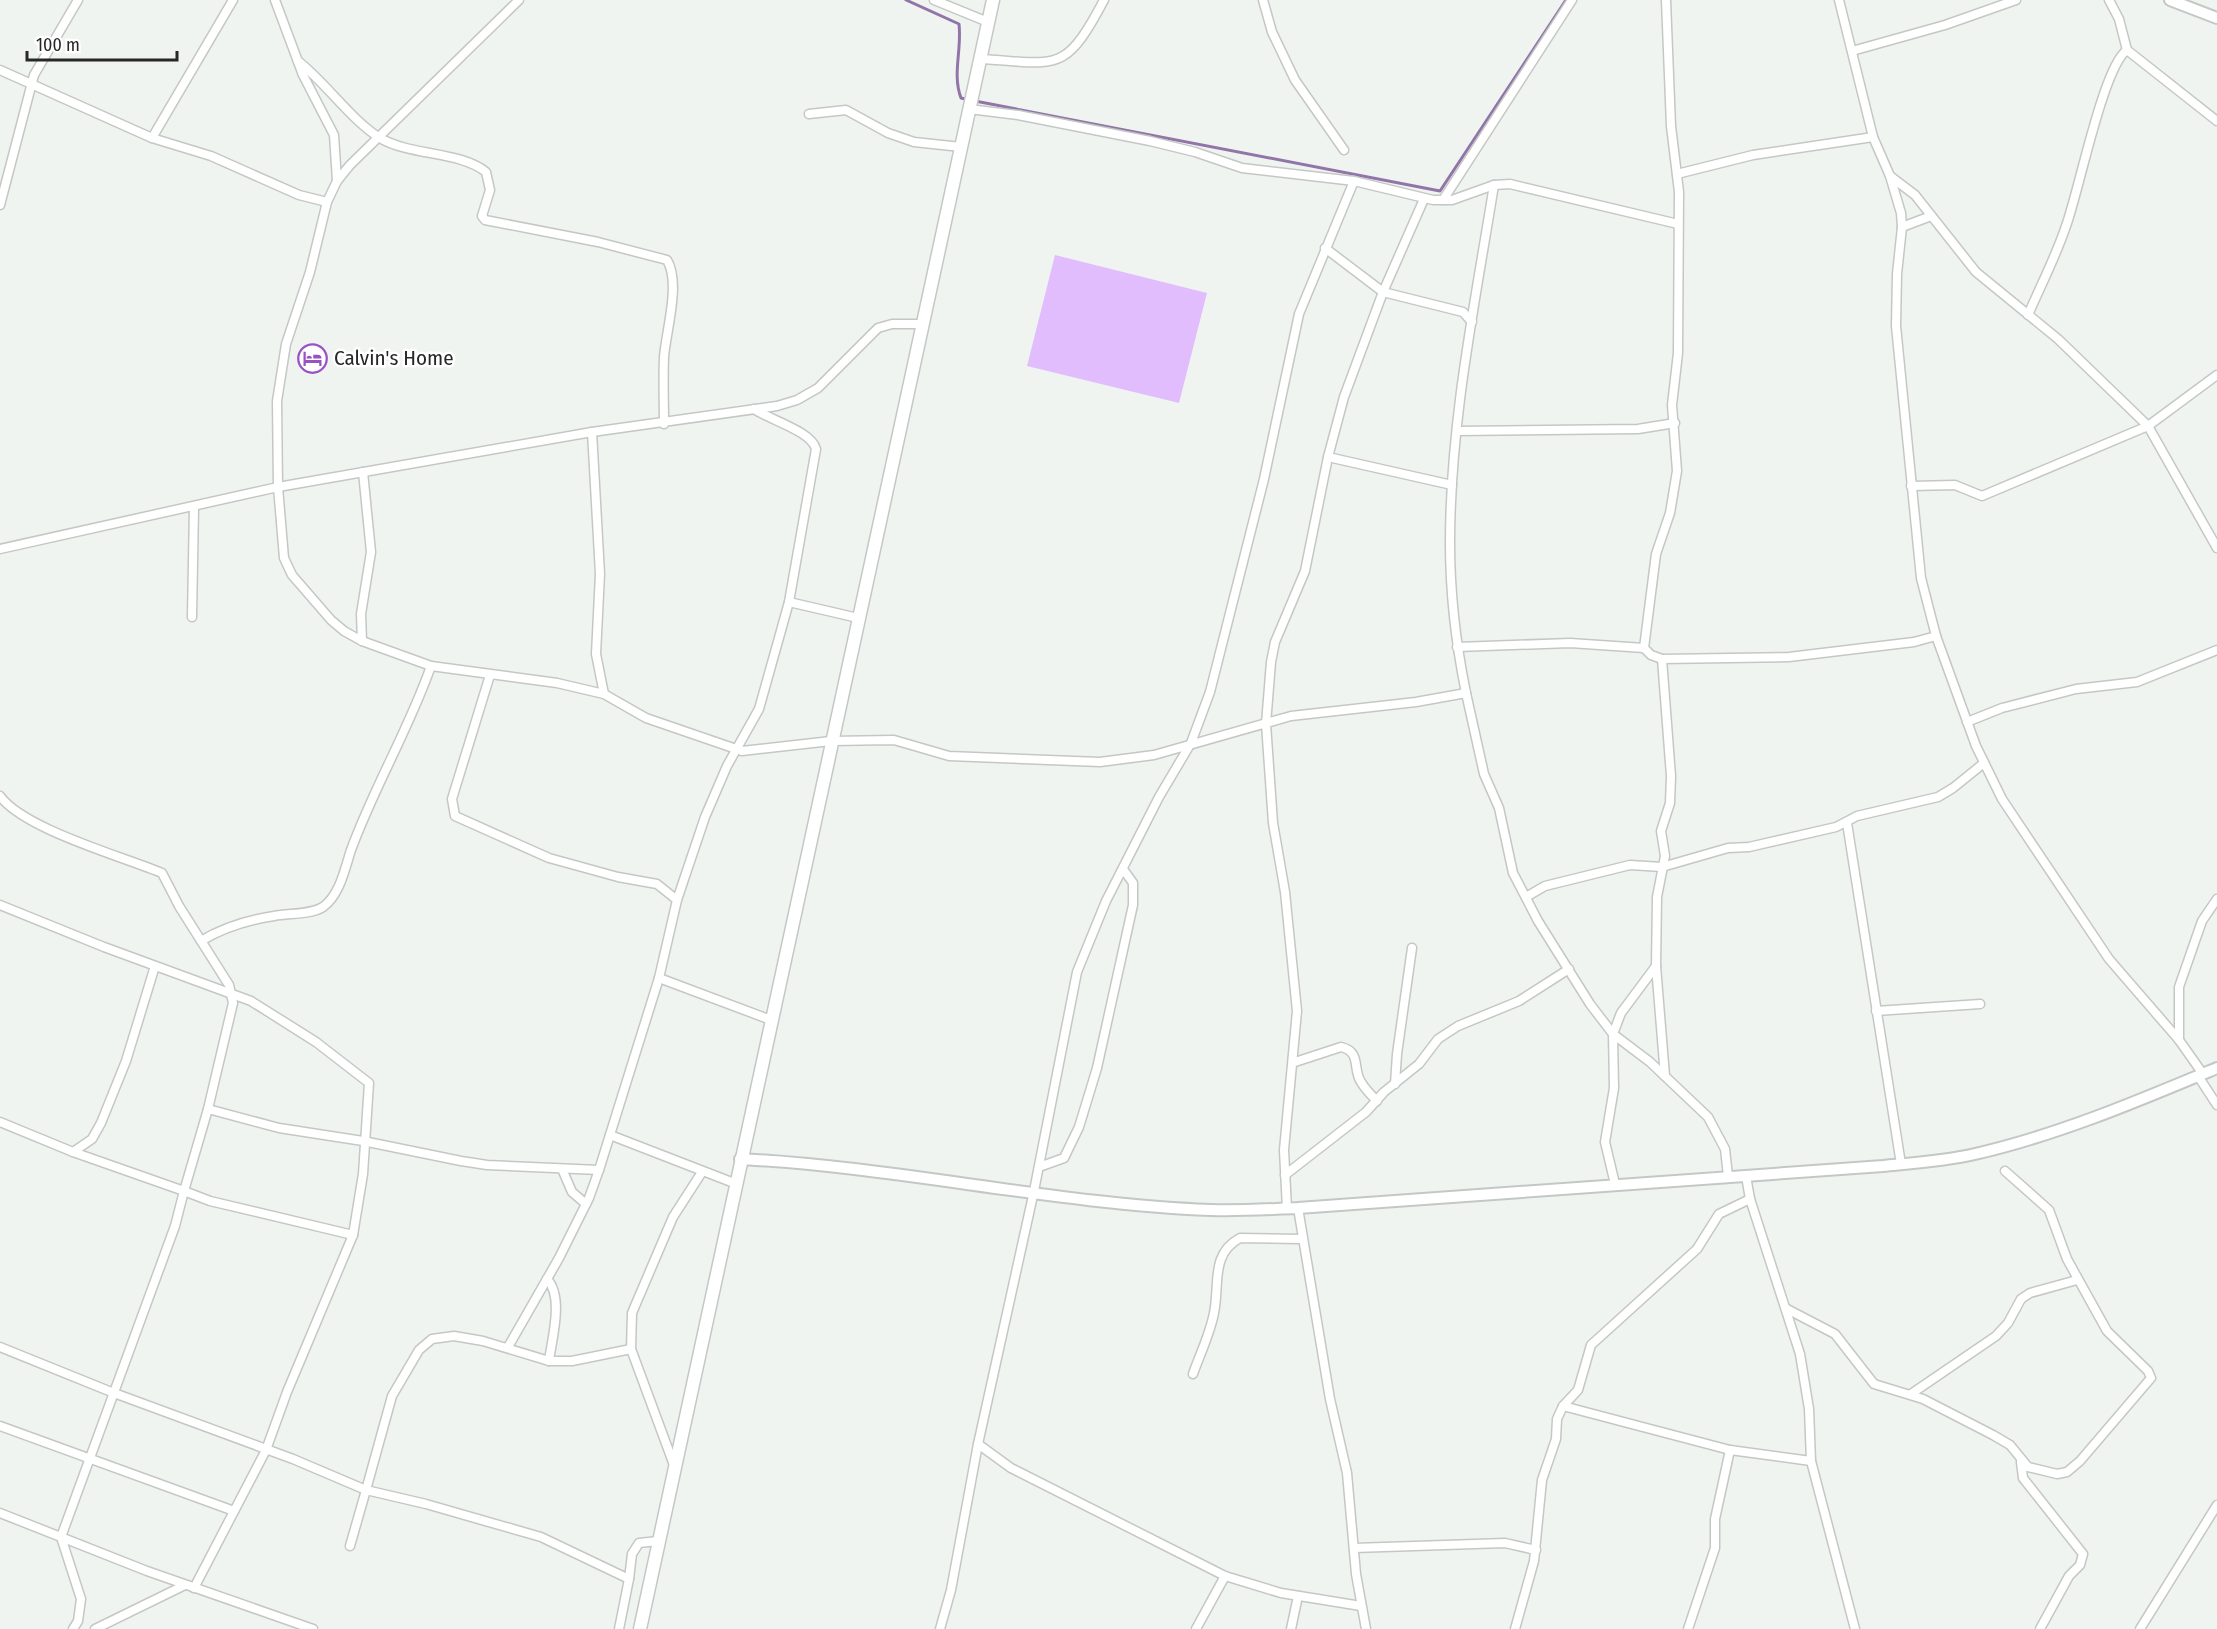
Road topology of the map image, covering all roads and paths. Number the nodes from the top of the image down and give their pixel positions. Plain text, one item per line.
1 (78, 0) edge
2 (232, 0) edge
3 (275, 0) edge
4 (519, 0) edge
5 (934, 0) edge
6 (993, 0) edge
7 (1104, 0) edge
8 (1263, 0) edge
9 (1572, 0) edge
10 (1666, 0) edge
11 (1839, 0) edge
12 (2016, 0) edge
13 (2109, 0) edge
14 (2170, 0) edge
15 (2217, 18) edge
16 (988, 22) junction
17 (2127, 50) junction
18 (1852, 51) junction
19 (980, 59) junction
20 (298, 61) junction
21 (0, 70) edge
22 (31, 85) junction
23 (969, 109) junction
24 (809, 114) dead end
25 (2217, 121) edge
26 (1873, 136) junction
27 (152, 138) junction
28 (380, 138) junction
29 (961, 147) junction
30 (1344, 150) dead end
31 (1677, 174) junction
32 (1890, 176) junction
33 (337, 181) junction
34 (1354, 181) junction
35 (1494, 185) junction
36 (1424, 199) junction
37 (1443, 200) junction
38 (327, 202) junction
39 (0, 205) edge
40 (1931, 216) junction
41 (1678, 224) junction
42 (1902, 227) junction
43 (1325, 248) junction
44 (1383, 292) junction
45 (2028, 315) junction
46 (1472, 322) junction
47 (923, 324) junction
48 (2217, 375) edge
49 (754, 409) junction
50 (1675, 423) junction
51 (664, 424) junction
52 (2148, 426) junction
53 (1457, 431) junction
54 (592, 432) junction
55 (1328, 457) junction
56 (363, 472) junction
57 (1452, 485) junction
58 (1911, 486) junction
59 (278, 487) junction
60 (194, 507) junction
61 (2217, 548) edge
62 (0, 549) edge
63 (789, 602) junction
64 (192, 617) dead end
65 (858, 618) junction
66 (1936, 636) junction
67 (362, 641) junction
68 (1457, 647) junction
69 (1644, 648) junction
70 (2217, 650) edge
71 (1662, 659) junction
72 (431, 666) junction
73 (490, 675) junction
74 (1466, 693) junction
75 (604, 694) junction
76 (1967, 722) junction
77 (1266, 724) junction
78 (831, 741) junction
79 (1191, 743) junction
80 (735, 750) junction
81 (1984, 763) junction
82 (0, 796) edge
83 (1846, 823) junction
84 (1662, 867) junction
85 (1124, 869) junction
86 (1526, 897) junction
87 (2217, 898) edge
88 (677, 900) junction
89 (0, 905) edge
90 (201, 941) junction
91 (1412, 948) dead end
92 (155, 966) junction
93 (1656, 966) junction
94 (1569, 969) junction
95 (659, 978) junction
96 (232, 994) junction
97 (1980, 1004) dead end
98 (1876, 1011) junction
99 (771, 1020) junction
100 (1613, 1034) junction
101 (2180, 1040) junction
102 (1295, 1062) junction
103 (2217, 1068) edge
104 (2200, 1075) junction
105 (1665, 1076) junction
106 (1395, 1084) junction
107 (1377, 1101) junction
108 (2217, 1105) edge
109 (208, 1110) junction
110 (0, 1122) edge
111 (610, 1135) junction
112 (363, 1141) junction
113 (73, 1152) junction
114 (740, 1159) junction
115 (1901, 1164) junction
116 (1039, 1167) junction
117 (562, 1169) junction
118 (598, 1170) junction
119 (2005, 1171) dead end
120 (702, 1172) junction
121 (1285, 1175) junction
122 (1728, 1176) junction
123 (1746, 1176) junction
124 (734, 1183) junction
125 (1615, 1184) junction
126 (184, 1191) junction
127 (1034, 1191) junction
128 (1750, 1199) junction
129 (586, 1204) junction
130 (1293, 1208) junction
131 (353, 1235) junction
132 (1302, 1239) junction
133 (547, 1279) junction
134 (2077, 1280) junction
135 (1787, 1309) junction
136 (0, 1347) edge
137 (508, 1347) junction
138 (631, 1349) junction
139 (549, 1361) junction
140 (1192, 1374) dead end
141 (114, 1393) junction
142 (1911, 1394) junction
143 (1563, 1406) junction
144 (0, 1426) edge
145 (978, 1444) junction
146 (266, 1450) junction
147 (1731, 1450) junction
148 (89, 1458) junction
149 (1811, 1461) junction
150 (2021, 1462) junction
151 (674, 1466) junction
152 (366, 1490) junction
153 (2217, 1505) edge
154 (234, 1511) junction
155 (0, 1513) edge
156 (61, 1537) junction
157 (658, 1541) junction
158 (350, 1546) dead end
159 (1354, 1548) junction
160 (1536, 1550) junction
161 (1225, 1576) junction
162 (629, 1579) junction
163 (190, 1586) junction
164 (1298, 1596) junction
165 (1361, 1606) junction
166 (73, 1629) edge
167 (95, 1629) edge
168 (312, 1629) edge
169 (619, 1629) edge
170 (640, 1629) edge
171 (940, 1629) edge
172 (1196, 1629) edge
173 (1291, 1629) edge
174 (1366, 1629) edge
175 (1515, 1629) edge
176 (1688, 1629) edge
177 (1854, 1629) edge
178 (2040, 1629) edge
179 (2140, 1629) edge

1 - 22 street
2 - 27 street
3 - 20 street
4 - 28 street
5 - 16 street
6 - 16 main road
7 - 19 street
8 - 30 street
9 - 37 street
10 - 31 street
11 - 18 street
12 - 18 street
13 - 17 street
14 - 15 street
16 - 19 main road
17 - 25 street
17 - 45 street
18 - 26 street
19 - 23 main road
20 - 28 street
20 - 33 street
21 - 22 street
22 - 27 street
22 - 39 street
23 - 29 main road
23 - 34 street
24 - 29 street
26 - 31 street
26 - 32 street
27 - 38 street
28 - 33 street
28 - 51 street
29 - 47 main road
31 - 41 street
32 - 40 street
32 - 42 street
33 - 38 street
34 - 36 street
34 - 43 street
35 - 37 street
35 - 41 street
35 - 46 street
36 - 37 street
36 - 44 street
38 - 59 street
40 - 42 street
40 - 45 street
41 - 50 street
42 - 58 street
43 - 44 street
43 - 79 street
44 - 46 street
44 - 55 street
45 - 52 street
46 - 53 street
47 - 49 street
47 - 65 main road
48 - 52 street
49 - 51 street
49 - 63 street
50 - 53 street
50 - 69 street
51 - 54 street
52 - 58 street
52 - 61 street
53 - 57 street
54 - 56 street
54 - 75 street
55 - 57 street
55 - 77 street
56 - 59 street
56 - 67 street
57 - 68 street
58 - 66 street
59 - 60 street
59 - 67 street
60 - 62 street
60 - 64 street
63 - 65 street
63 - 80 street
65 - 78 main road
66 - 71 street
66 - 76 street
67 - 72 street
68 - 69 street
68 - 74 street
69 - 71 street
70 - 76 street
71 - 84 street
72 - 73 street
72 - 90 street
73 - 75 street
73 - 88 street
74 - 77 street
74 - 86 street
75 - 80 street
76 - 81 street
77 - 79 street
77 - 102 street
78 - 79 street
78 - 80 street
78 - 99 main road
79 - 85 street
80 - 88 street
81 - 83 street
81 - 101 street
82 - 90 street
83 - 84 street
83 - 98 street
84 - 86 street
84 - 93 street
85 - 116 street
85 - 116 street
86 - 94 street
87 - 101 street
88 - 95 street
89 - 92 street
90 - 96 street
91 - 106 street
92 - 96 street
92 - 113 street
93 - 100 street
93 - 105 street
94 - 100 street
94 - 106 street
95 - 99 street
95 - 111 street
96 - 109 street
96 - 112 street
97 - 98 street
98 - 115 street
99 - 114 main road
100 - 105 street
100 - 125 street
101 - 104 street
102 - 107 street
102 - 121 street
103 - 104 street
104 - 108 street
104 - 115 street
105 - 122 street
106 - 107 street
107 - 121 street
109 - 112 street
109 - 126 street
110 - 113 street
111 - 118 street
111 - 120 street
112 - 117 street
112 - 131 street
113 - 126 street
114 - 124 main road
114 - 127 street
115 - 123 street
116 - 127 street
117 - 118 street
117 - 129 street
118 - 129 street
119 - 134 street
120 - 124 street
120 - 138 street
121 - 130 street
122 - 123 street
122 - 125 street
123 - 128 street
124 - 151 main road
125 - 130 street
126 - 131 street
126 - 141 street
127 - 130 street
127 - 145 street
128 - 135 street
128 - 143 street
129 - 133 street
130 - 132 street
131 - 146 street
132 - 140 street
132 - 159 street
133 - 137 street
133 - 139 street
134 - 142 street
134 - 150 street
135 - 142 street
135 - 149 street
136 - 141 street
137 - 139 street
137 - 152 street
138 - 139 street
138 - 151 street
141 - 146 street
141 - 148 street
142 - 150 street
143 - 147 street
143 - 160 street
144 - 148 street
145 - 161 street
145 - 171 street
146 - 152 street
146 - 154 street
147 - 149 street
147 - 176 street
148 - 154 street
148 - 156 street
149 - 177 street
150 - 178 street
151 - 157 main road
152 - 158 street
152 - 162 street
153 - 179 street
154 - 163 street
155 - 156 street
156 - 163 street
156 - 166 street
157 - 162 street
157 - 170 main road
159 - 160 street
159 - 165 street
160 - 175 street
161 - 164 street
161 - 172 street
162 - 169 street
163 - 167 street
163 - 168 street
164 - 165 street
164 - 173 street
165 - 174 street

